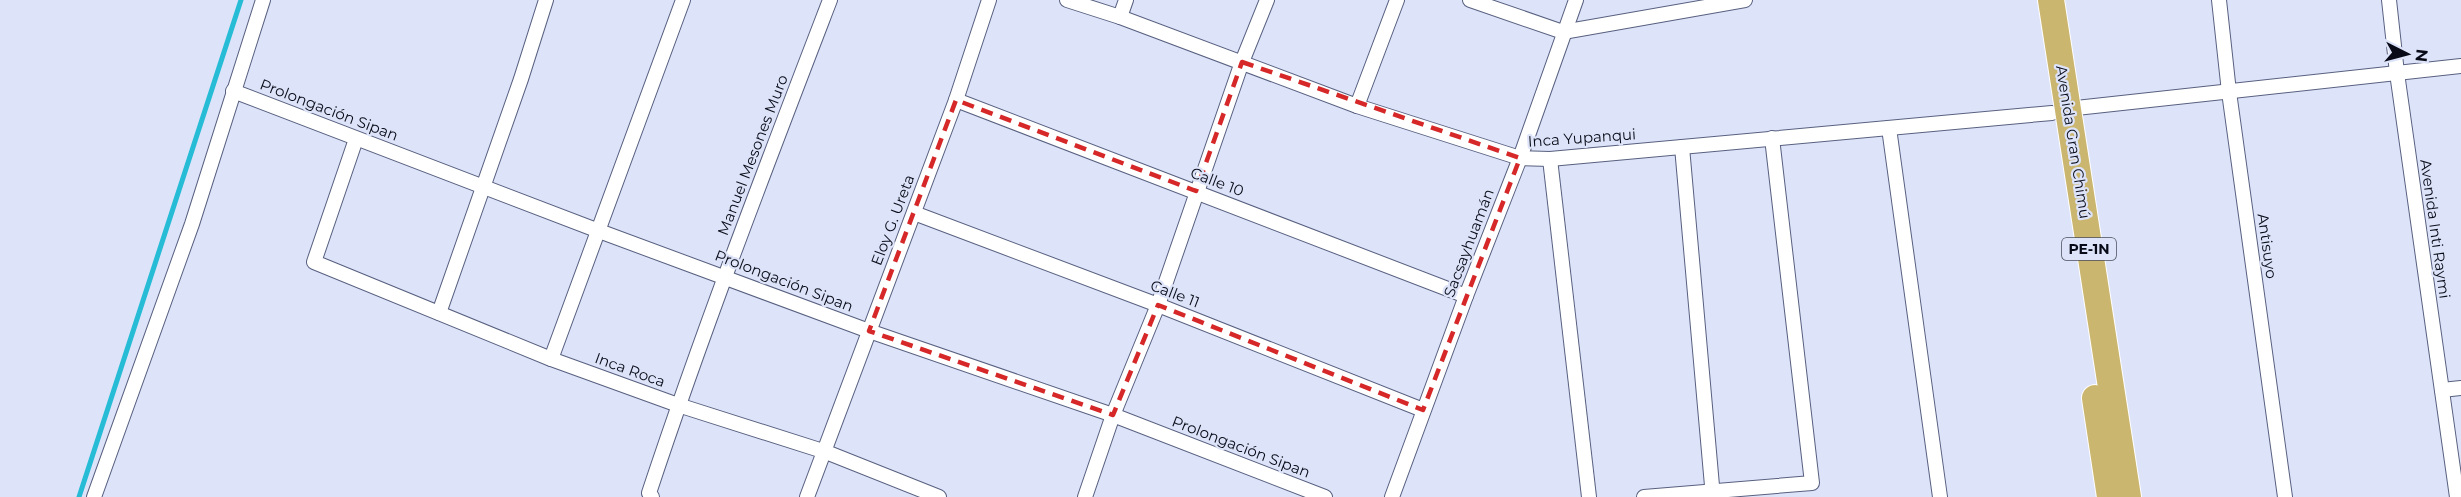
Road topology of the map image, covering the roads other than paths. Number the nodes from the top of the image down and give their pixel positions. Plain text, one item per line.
1 (263, 0) edge
2 (546, 0) edge
3 (683, 0) edge
4 (830, 0) edge
5 (989, 0) edge
6 (1067, 0) edge
7 (1126, 0) edge
8 (1267, 0) edge
9 (1397, 0) edge
10 (1470, 0) edge
11 (1575, 0) edge
12 (1745, 0) edge
13 (2034, 0) edge
14 (2051, 0) edge
15 (2219, 0) edge
16 (2389, 0) edge
17 (1120, 16) junction
18 (1563, 33) junction
19 (1242, 62) junction
20 (2461, 66) edge
21 (2397, 73) junction
22 (233, 90) junction
23 (2229, 92) junction
24 (956, 100) junction
25 (1357, 106) junction
26 (2060, 111) junction
27 (1889, 128) junction
28 (1772, 138) junction
29 (356, 139) junction
30 (1682, 147) junction
31 (1520, 158) junction
32 (1550, 159) junction
33 (483, 187) junction
34 (1196, 191) junction
35 (914, 213) junction
36 (599, 231) junction
37 (724, 277) junction
38 (1466, 296) junction
39 (1158, 304) junction
40 (439, 313) junction
41 (869, 331) junction
42 (552, 359) junction
43 (2461, 387) edge
44 (2442, 390) junction
45 (678, 405) junction
46 (1423, 410) junction
47 (1113, 415) junction
48 (826, 452) junction
49 (1713, 494) edge
50 (651, 495) edge
51 (94, 497) edge
52 (807, 497) edge
53 (939, 497) edge
54 (1085, 497) edge
55 (1325, 497) edge
56 (1392, 497) edge
57 (1589, 497) edge
58 (1644, 497) edge
59 (1940, 497) edge
60 (2110, 497) edge
61 (2128, 497) edge
62 (2285, 497) edge
63 (2457, 497) edge

1 - 22 street
2 - 33 street
3 - 36 street
4 - 37 street, Manuel Mesones Muro
5 - 24 street, Eloy G. Ureta
6 - 17 street, Inca Yupanqui
7 - 17 street
8 - 19 street
9 - 25 street
10 - 18 street
11 - 18 street, Sacsayhuamán
12 - 18 street
13 - 26 highway, Avenida Gran Chimú / PE-1N
14 - 26 highway, Avenida Gran Chimú / PE-1N
15 - 23 street, Antisuyo
16 - 21 street, Avenida Inti Raymi
17 - 19 street, Inca Yupanqui
18 - 31 street, Sacsayhuamán
19 - 25 street, Inca Yupanqui
19 - 34 street
20 - 21 street, Inca Yupanqui
21 - 23 street, Inca Yupanqui
21 - 44 street, Avenida Inti Raymi
22 - 29 street, Prolongación Sipan
22 - 51 street
23 - 26 street, Inca Yupanqui
23 - 62 street, Antisuyo
24 - 34 street, Calle 10
24 - 35 street, Eloy G. Ureta
25 - 31 street, Inca Yupanqui
26 - 27 street, Inca Yupanqui
26 - 60 highway, Avenida Gran Chimú / PE-1N
26 - 61 highway, Avenida Gran Chimú / PE-1N
27 - 28 street, Inca Yupanqui
27 - 59 street
28 - 30 street, Inca Yupanqui
28 - 49 street
29 - 33 street, Prolongación Sipan
29 - 40 street, Inca Roca
30 - 32 street, Inca Yupanqui
30 - 49 street
31 - 32 street, Inca Yupanqui
31 - 38 street, Sacsayhuamán
32 - 57 street
33 - 36 street, Prolongación Sipan
33 - 40 street
34 - 38 street, Calle 10
34 - 39 street
35 - 39 street, Calle 11
35 - 41 street, Eloy G. Ureta
36 - 37 street, Prolongación Sipan
36 - 42 street
37 - 41 street, Prolongación Sipan
37 - 45 street, Manuel Mesones Muro
38 - 46 street, Sacsayhuamán
39 - 46 street, Calle 11
39 - 47 street
40 - 42 street, Inca Roca
41 - 47 street, Prolongación Sipan
41 - 48 street, Eloy G. Ureta
42 - 45 street, Inca Roca
43 - 44 street
44 - 63 street, Avenida Inti Raymi
45 - 48 street, Inca Roca
45 - 50 street, Manuel Mesones Muro
46 - 56 street, Sacsayhuamán
47 - 54 street
47 - 55 street, Prolongación Sipan
48 - 52 street, Eloy G. Ureta
48 - 53 street, Inca Roca
49 - 58 street

